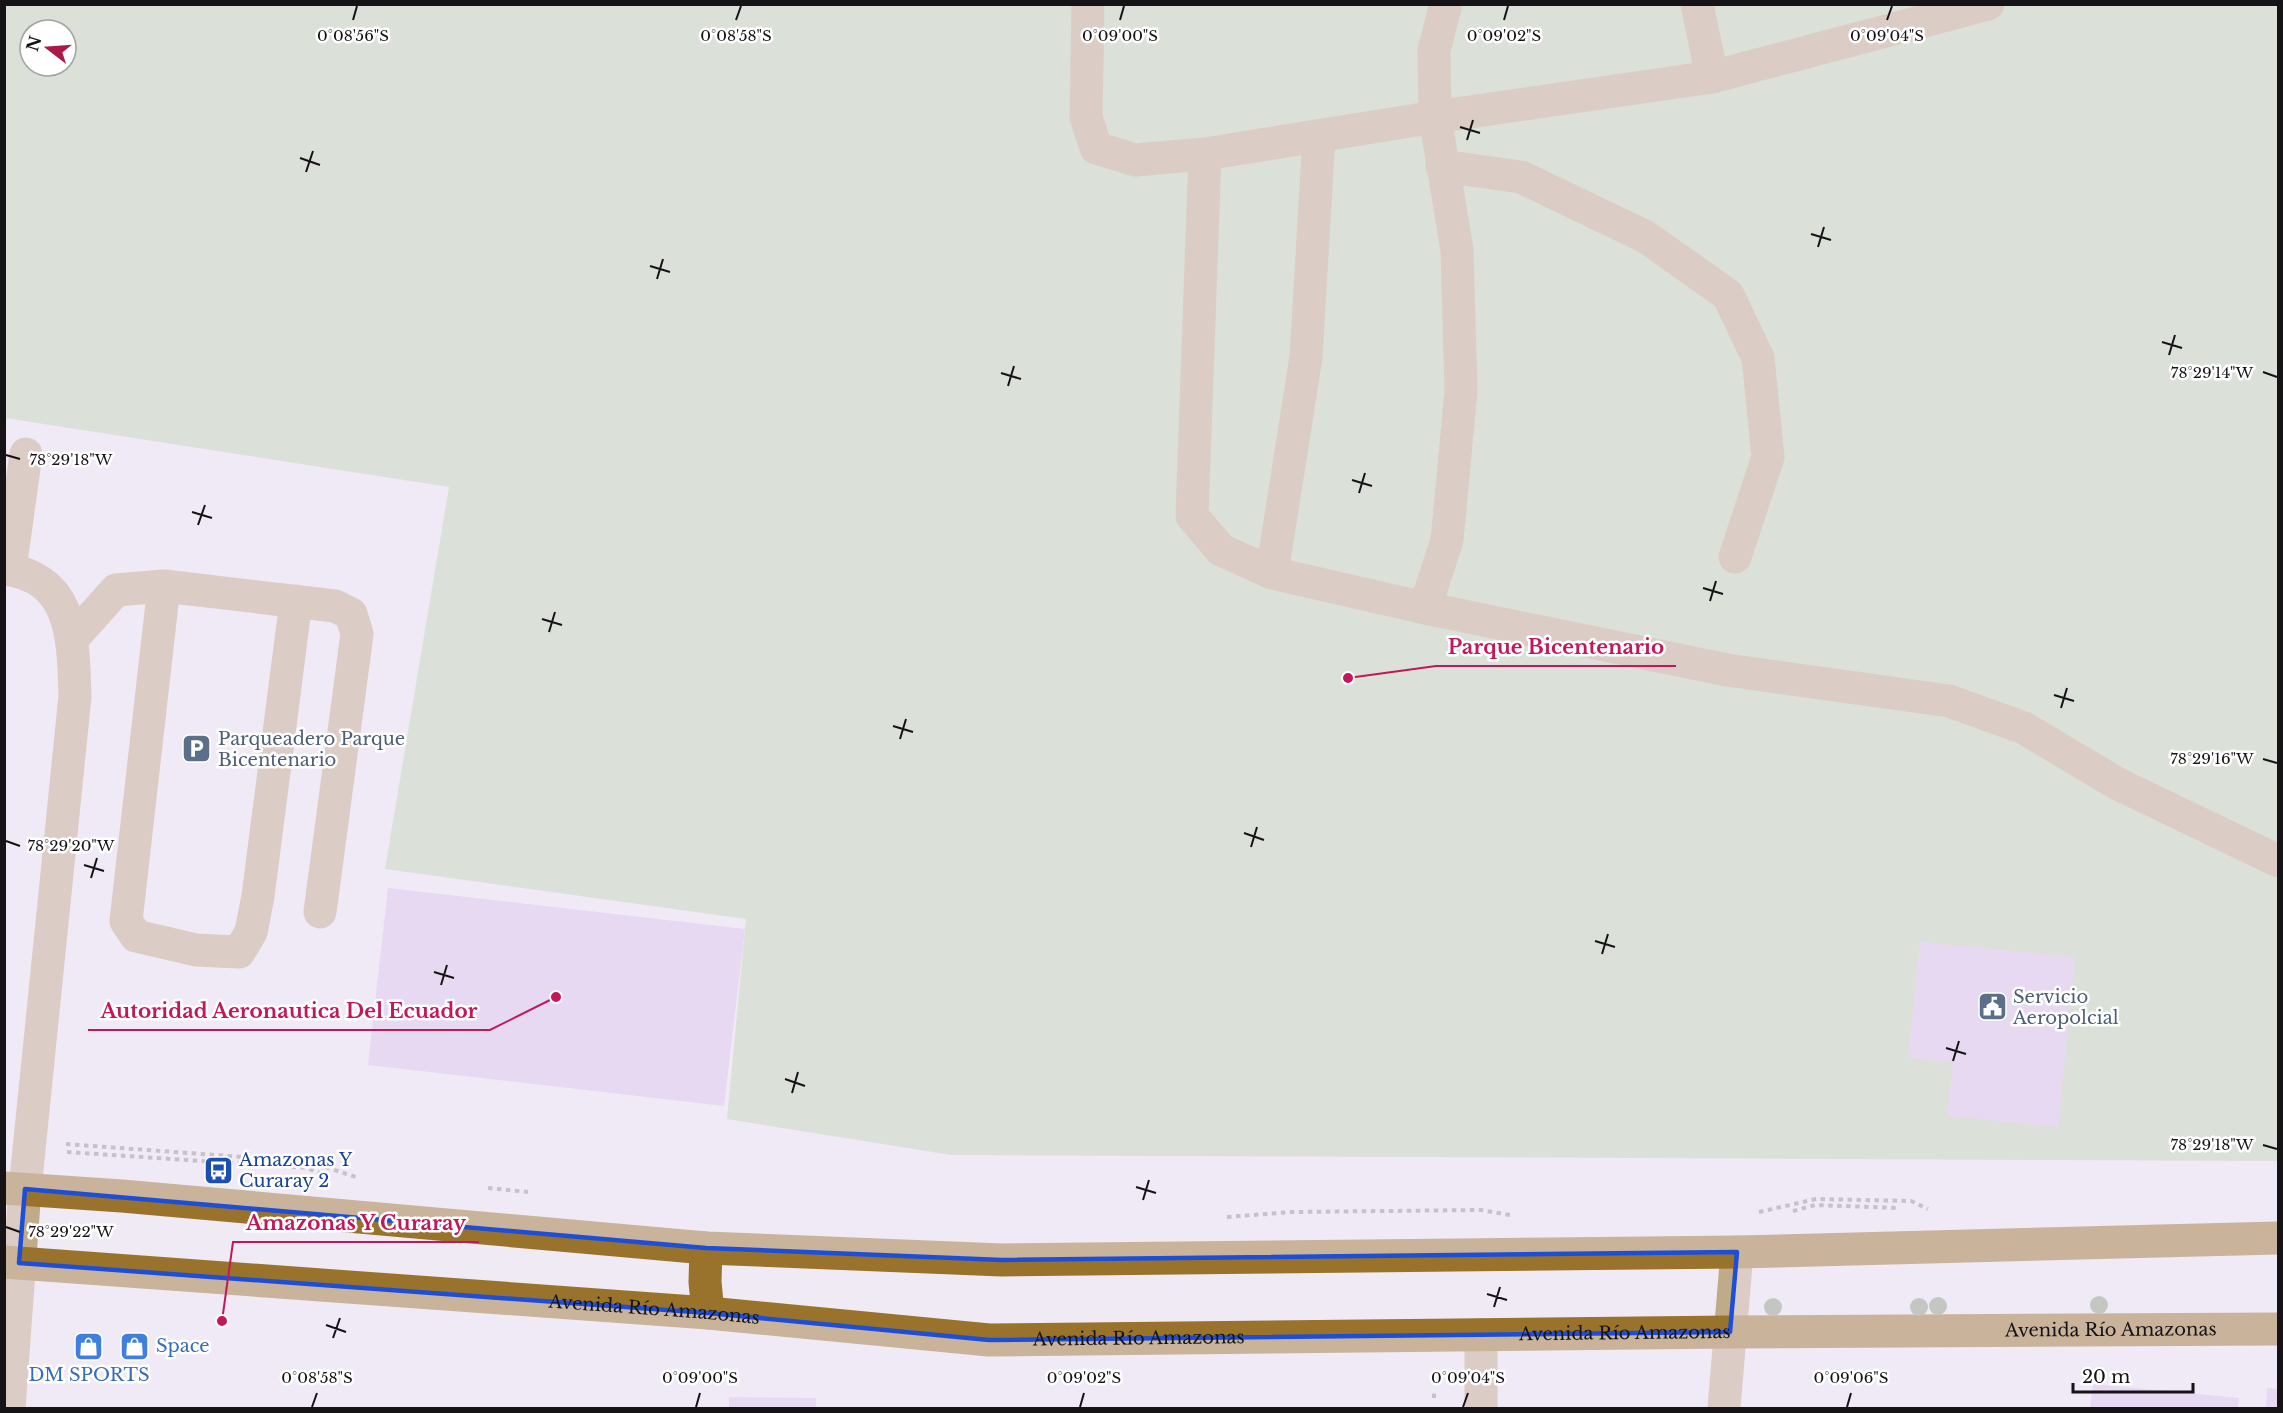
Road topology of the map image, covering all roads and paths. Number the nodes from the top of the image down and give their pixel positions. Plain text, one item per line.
1 (1088, 4) edge
2 (1446, 4) edge
3 (1697, 4) edge
4 (1988, 4) edge
5 (1712, 77) junction
6 (1435, 117) junction
7 (1319, 136) junction
8 (1205, 154) junction
9 (1442, 166) junction
10 (26, 454) dead end
11 (1735, 557) dead end
12 (7, 569) edge
13 (1272, 573) junction
14 (164, 586) junction
15 (296, 601) junction
16 (1425, 608) junction
17 (73, 639) junction
18 (2278, 861) edge
19 (320, 912) dead end
20 (29, 1145) junction
21 (327, 1175) dead end
22 (362, 1180) dead end
23 (14, 1188) edge
24 (487, 1188) dead end
25 (533, 1192) dead end
26 (1908, 1208) dead end
27 (1934, 1212) dead end
28 (1756, 1213) dead end
29 (1785, 1213) dead end
30 (1514, 1216) dead end
31 (1222, 1218) dead end
32 (2278, 1238) edge
33 (706, 1248) junction
34 (1737, 1252) junction
35 (12, 1262) edge
36 (708, 1313) junction
37 (2278, 1329) edge
38 (1730, 1332) junction
39 (1481, 1335) junction
40 (1434, 1390) dead end
41 (1434, 1398) dead end
42 (9, 1408) edge
43 (1481, 1408) edge
44 (1724, 1408) edge

1 - 8 street
2 - 6 street
3 - 5 street
4 - 5 street
5 - 6 street
6 - 7 street
6 - 9 street
7 - 8 street
7 - 13 street
8 - 13 street
9 - 11 street
9 - 16 street
10 - 12 street
12 - 17 street
13 - 16 street
14 - 15 street
14 - 15 street
14 - 17 street
15 - 19 street
16 - 18 street
17 - 20 street
20 - 21 path
20 - 22 path
20 - 23 street
23 - 33 main road
23 - 35 street
24 - 25 path
26 - 29 path
27 - 28 path
30 - 31 path
32 - 34 main road
33 - 34 main road
33 - 36 main road
34 - 38 street
35 - 36 main road, Avenida Río Amazonas
35 - 42 street
36 - 39 main road, Avenida Río Amazonas
37 - 38 main road, Avenida Río Amazonas
38 - 39 main road, Avenida Río Amazonas
38 - 44 street
39 - 43 street
40 - 41 path

